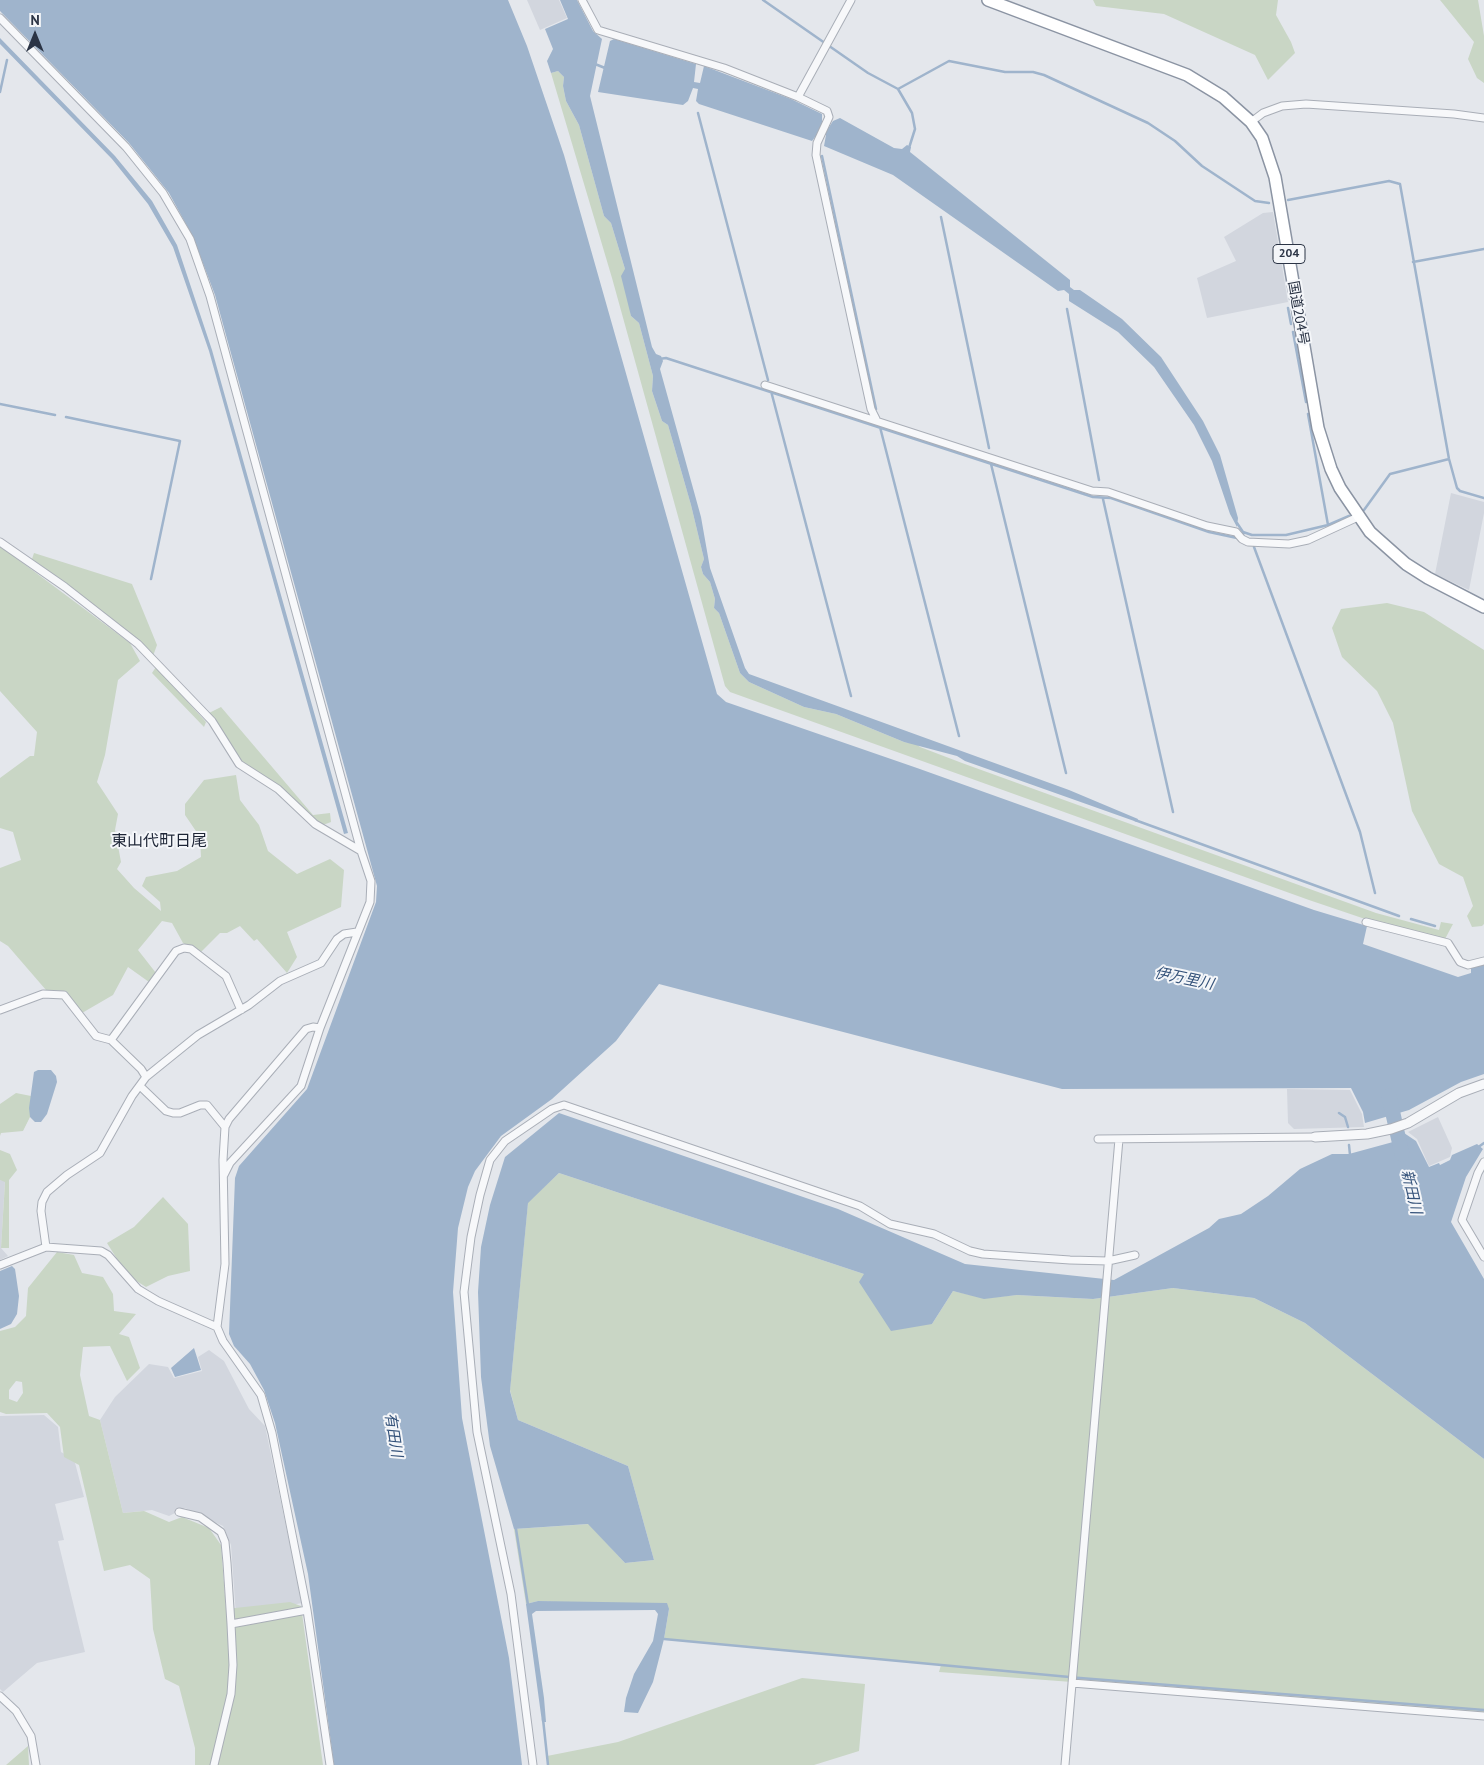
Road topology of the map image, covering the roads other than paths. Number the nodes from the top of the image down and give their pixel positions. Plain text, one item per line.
1 (582, 0) edge
2 (851, 0) edge
3 (988, 0) edge
4 (0, 18) edge
5 (798, 97) junction
6 (1484, 118) edge
7 (1251, 122) junction
8 (764, 385) dead end
9 (876, 419) junction
10 (1358, 517) junction
11 (0, 542) edge
12 (1484, 606) edge
13 (361, 851) junction
14 (1366, 922) dead end
15 (357, 932) junction
16 (1484, 961) edge
17 (0, 1010) edge
18 (241, 1010) junction
19 (320, 1028) junction
20 (112, 1040) junction
21 (146, 1077) junction
22 (1484, 1084) edge
23 (141, 1087) junction
24 (226, 1127) junction
25 (1315, 1137) joint
26 (1119, 1138) junction
27 (1098, 1139) dead end
28 (1484, 1162) edge
29 (224, 1175) junction
30 (46, 1247) junction
31 (1134, 1255) dead end
32 (1484, 1257) edge
33 (0, 1265) edge
34 (1107, 1265) junction
35 (217, 1327) junction
36 (180, 1512) dead end
37 (307, 1610) junction
38 (231, 1624) junction
39 (1072, 1683) junction
40 (0, 1696) edge
41 (1484, 1716) edge
42 (36, 1765) edge
43 (214, 1765) edge
44 (330, 1765) edge
45 (533, 1765) edge
46 (1065, 1765) edge

1 - 5 street
2 - 5 street
3 - 7 highway, 国道204号 / 204
4 - 13 street
5 - 9 street
6 - 7 street
7 - 10 highway, 国道204号 / 204
8 - 9 street
9 - 10 street
10 - 12 highway, 国道204号 / 204
11 - 13 street
13 - 15 street
14 - 16 street
15 - 18 street
15 - 19 street
17 - 20 street
18 - 20 street
18 - 21 street
19 - 24 street
19 - 29 street
20 - 21 street
21 - 23 street
22 - 25 street
23 - 24 street
23 - 30 street
24 - 29 street
25 - 26 street
26 - 27 street
26 - 34 street
28 - 32 street
29 - 35 street
30 - 33 street
30 - 35 street
31 - 34 street
34 - 39 street
34 - 45 street
35 - 37 street
36 - 38 street
37 - 38 street
37 - 44 street
38 - 43 street
39 - 41 street
39 - 46 street
40 - 42 street

